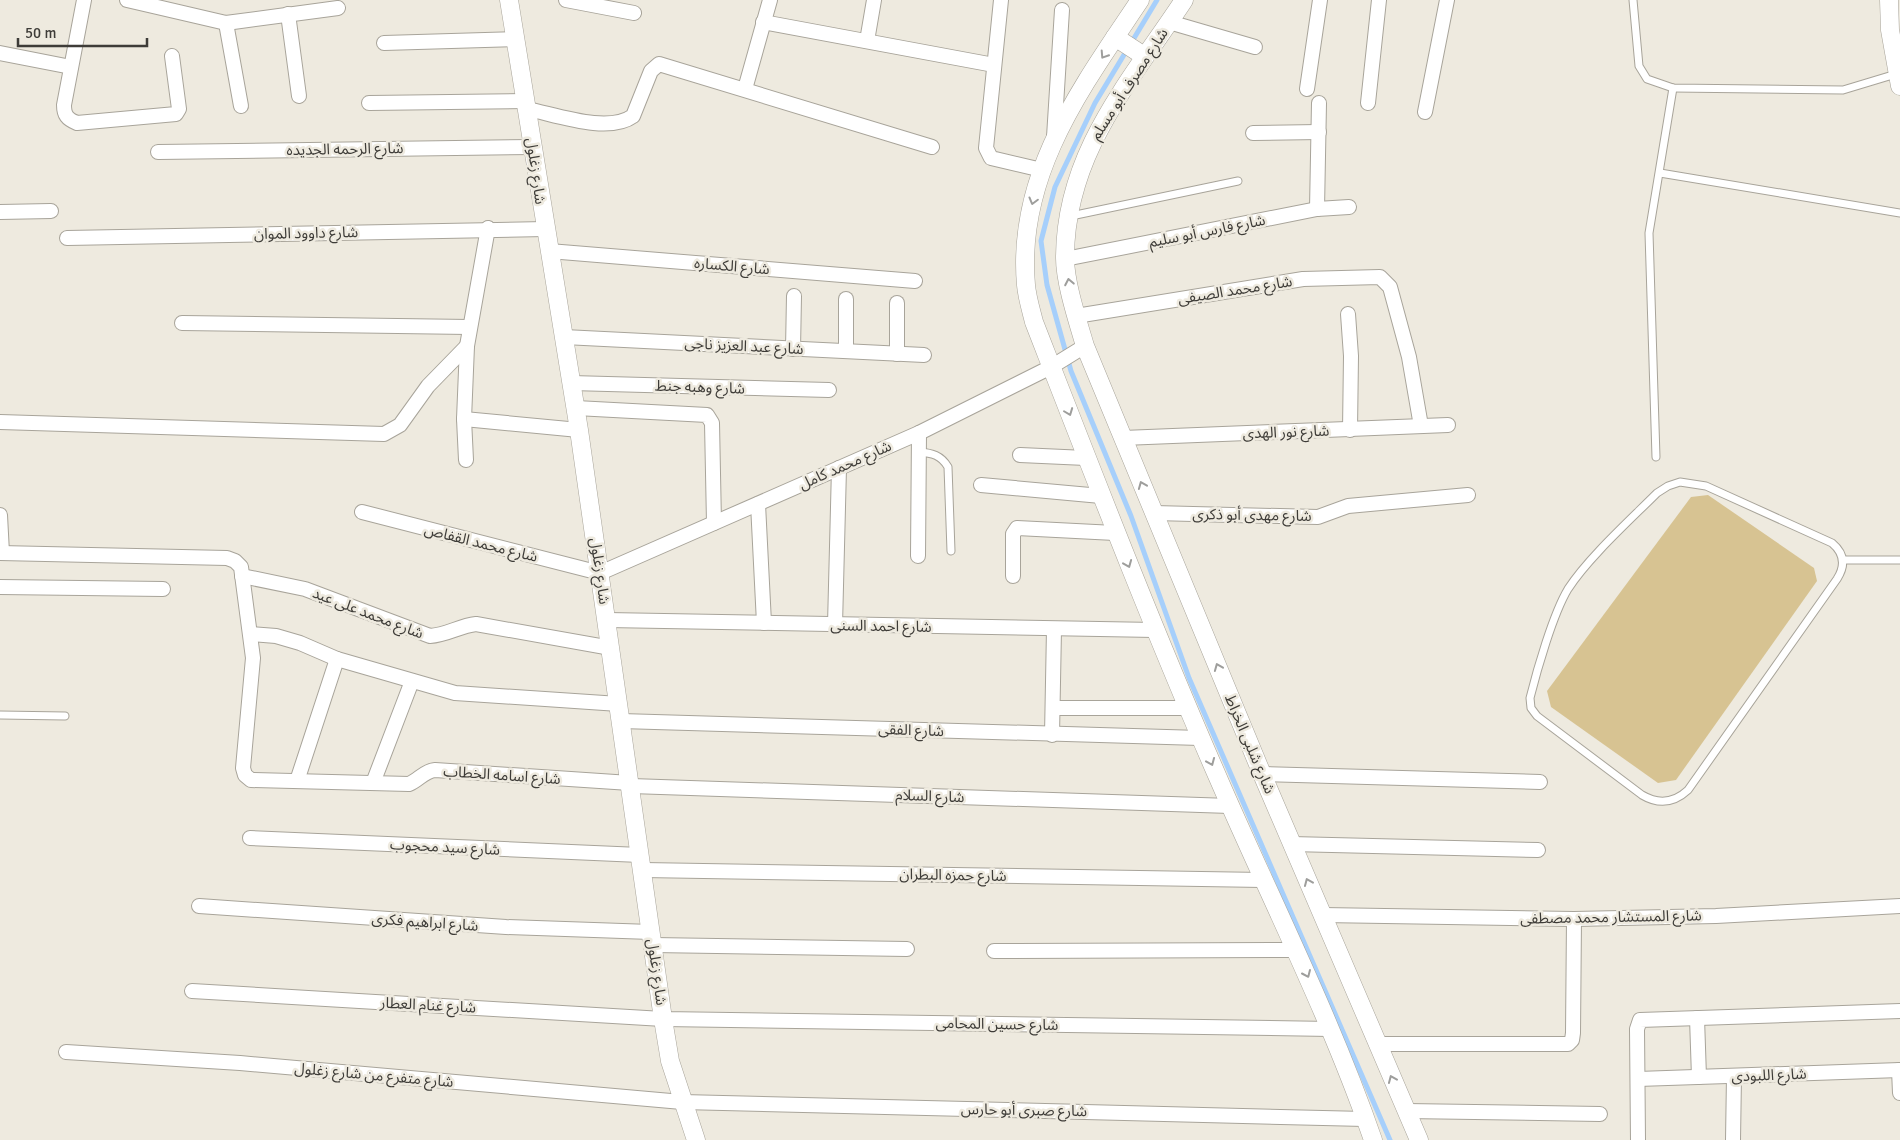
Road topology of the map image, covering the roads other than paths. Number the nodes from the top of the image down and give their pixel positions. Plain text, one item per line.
1 (84, 0) edge
2 (127, 0) edge
3 (509, 0) edge
4 (566, 0) edge
5 (770, 0) edge
6 (874, 0) edge
7 (1001, 0) edge
8 (1140, 0) edge
9 (1184, 0) edge
10 (1320, 0) edge
11 (1379, 0) edge
12 (1447, 0) edge
13 (1633, 0) edge
14 (1889, 0) edge
15 (338, 8) dead end
16 (1062, 10) dead end
17 (634, 13) dead end
18 (288, 14) junction
19 (763, 22) junction
20 (1170, 22) junction
21 (226, 23) junction
22 (515, 39) junction
23 (867, 41) junction
24 (384, 43) dead end
25 (1128, 45) junction
26 (1255, 47) dead end
27 (0, 53) edge
28 (172, 56) dead end
29 (994, 66) junction
30 (71, 67) junction
31 (1898, 80) edge
32 (1673, 88) junction
33 (745, 89) junction
34 (1307, 89) dead end
35 (299, 96) dead end
36 (369, 103) dead end
37 (1319, 103) dead end
38 (1368, 103) dead end
39 (527, 105) junction
40 (241, 106) dead end
41 (1424, 112) dead end
42 (1319, 132) junction
43 (1253, 133) dead end
44 (1054, 140) junction
45 (532, 147) junction
46 (932, 147) dead end
47 (158, 152) dead end
48 (1042, 170) junction
49 (1660, 173) junction
50 (1238, 181) dead end
51 (1349, 207) dead end
52 (1317, 209) junction
53 (51, 211) dead end
54 (0, 212) edge
55 (1900, 213) edge
56 (1068, 217) junction
57 (488, 228) junction
58 (545, 228) junction
59 (67, 238) dead end
60 (549, 251) junction
61 (1065, 259) junction
62 (915, 282) dead end
63 (794, 296) dead end
64 (846, 299) dead end
65 (896, 303) dead end
66 (1348, 314) dead end
67 (1076, 316) junction
68 (182, 323) dead end
69 (469, 327) junction
70 (564, 337) junction
71 (467, 346) junction
72 (793, 349) junction
73 (1082, 349) junction
74 (846, 351) junction
75 (897, 354) junction
76 (924, 355) dead end
77 (1056, 364) junction
78 (571, 383) junction
79 (829, 390) dead end
80 (576, 408) junction
81 (464, 418) junction
82 (0, 422) edge
83 (1448, 425) dead end
84 (1421, 426) junction
85 (580, 430) junction
86 (1350, 430) junction
87 (919, 433) junction
88 (1123, 438) junction
89 (919, 452) junction
90 (1020, 455) dead end
91 (1656, 457) dead end
92 (1086, 458) junction
93 (466, 460) dead end
94 (839, 468) junction
95 (981, 485) dead end
96 (1100, 496) junction
97 (1468, 496) dead end
98 (758, 504) junction
99 (362, 512) dead end
100 (1154, 513) junction
101 (0, 515) edge
102 (714, 523) junction
103 (1116, 533) junction
104 (951, 551) dead end
105 (1, 553) edge
106 (918, 556) dead end
107 (1843, 560) junction
108 (1900, 560) edge
109 (600, 573) junction
110 (242, 576) junction
111 (1013, 576) dead end
112 (0, 587) edge
113 (163, 589) dead end
114 (607, 620) junction
115 (764, 623) junction
116 (836, 625) junction
117 (1054, 629) junction
118 (1155, 630) junction
119 (251, 634) junction
120 (611, 648) junction
121 (337, 659) junction
122 (412, 681) junction
123 (1053, 708) junction
124 (1188, 708) junction
125 (620, 712) junction
126 (0, 716) edge
127 (65, 716) dead end
128 (1052, 735) junction
129 (1200, 738) junction
130 (1262, 774) junction
131 (297, 782) junction
132 (1540, 782) dead end
133 (373, 783) junction
134 (630, 785) junction
135 (1230, 806) junction
136 (250, 838) dead end
137 (1292, 844) junction
138 (1538, 850) dead end
139 (642, 862) junction
140 (1263, 880) junction
141 (198, 906) dead end
142 (1900, 906) edge
143 (1322, 915) junction
144 (1574, 919) junction
145 (652, 939) junction
146 (907, 949) dead end
147 (1297, 950) junction
148 (994, 951) dead end
149 (192, 991) dead end
150 (1900, 1011) edge
151 (1697, 1018) junction
152 (663, 1019) junction
153 (1331, 1029) junction
154 (1377, 1044) junction
155 (66, 1052) dead end
156 (1900, 1070) edge
157 (1734, 1076) junction
158 (1699, 1077) junction
159 (1638, 1079) junction
160 (1900, 1093) edge
161 (682, 1102) junction
162 (1406, 1111) junction
163 (1600, 1114) dead end
164 (1365, 1119) junction
165 (696, 1140) edge
166 (1373, 1140) edge
167 (1419, 1140) edge
168 (1638, 1140) edge
169 (1733, 1140) edge

1 - 30 street
2 - 21 street
3 - 22 street, شارع زغلول
4 - 17 street
5 - 19 street
6 - 23 street
7 - 29 street
8 - 25 street, شارع مصرف أبو مسلم
9 - 20 street, شارع مصرف أبو مسلم
10 - 34 street
11 - 38 street
12 - 41 street
13 - 32 lane
14 - 31 street
15 - 18 street
16 - 44 street
18 - 21 street
18 - 35 street
19 - 23 street
19 - 33 street
20 - 25 street, شارع مصرف أبو مسلم
20 - 26 street
21 - 40 street
22 - 24 street
22 - 39 street, شارع زغلول
23 - 29 street
25 -> 44 street, شارع مصرف أبو مسلم
25 - 56 street, شارع مصرف أبو مسلم
27 - 30 street
28 - 30 street
29 - 48 street
31 - 32 lane
32 - 49 lane
33 - 39 street
33 - 46 street
36 - 39 street
37 - 42 street
39 - 45 street, شارع زغلول
42 - 43 street
42 - 52 street
44 - 48 street, شارع مصرف أبو مسلم
45 - 47 street, شارع الرحمه الجديده
45 - 58 street, شارع زغلول
48 -> 77 street, شارع مصرف أبو مسلم
49 - 55 lane
49 - 91 lane
50 - 56 lane
51 - 52 street, شارع فارس أبو سليم
52 - 61 street, شارع فارس أبو سليم
53 - 54 street
56 - 61 street, شارع مصرف أبو مسلم
57 - 58 street, شارع داوود الموان
57 - 59 street, شارع داوود الموان
57 - 69 street
58 - 60 street, شارع زغلول
60 - 62 street, شارع الكساره
60 - 70 street, شارع زغلول
67 -> 61 street, شارع مصرف أبو مسلم
63 - 72 street
64 - 74 street
65 - 75 street
66 - 86 street
67 - 73 street, شارع مصرف أبو مسلم
67 - 84 street, شارع محمد الصيفى
68 - 69 street
69 - 71 street
70 - 72 street, شارع عبد العزيز ناجى
70 - 78 street, شارع زغلول
71 - 81 street
71 - 82 street
72 - 74 street, شارع عبد العزيز ناجى
73 - 77 street, شارع محمد كامل
73 - 88 street, شارع شلبى الخراط
74 - 75 street, شارع عبد العزيز ناجى
75 - 76 street, شارع عبد العزيز ناجى
77 - 87 street, شارع محمد كامل
77 -> 92 street
78 - 79 street, شارع وهبه جنط
78 - 80 street, شارع زغلول
80 - 85 street, شارع زغلول
80 - 102 street
81 - 85 street
81 - 93 street
83 - 84 street, شارع نور الهدى
84 - 86 street, شارع نور الهدى
85 - 109 street, شارع زغلول
86 - 88 street, شارع نور الهدى
87 - 89 street
87 - 94 street, شارع محمد كامل
100 -> 88 street, شارع شلبى الخراط
89 - 104 lane
89 - 106 street
90 - 92 street
92 - 96 street
94 - 98 street, شارع محمد كامل
94 - 116 street
95 - 96 street
96 - 103 street
97 - 100 street, شارع مهدى أبو ذكرى
98 - 102 street, شارع محمد كامل
98 - 115 street
99 - 109 street, شارع محمد القفاص
130 -> 100 street, شارع شلبى الخراط
101 - 105 street
102 - 109 street, شارع محمد كامل
103 - 111 street
103 -> 118 street
105 - 110 street
107 - 107 lane
107 - 108 lane
109 - 114 street, شارع زغلول
110 - 119 street
110 - 120 street, شارع محمد على عيد
112 - 113 street
114 - 115 street, شارع احمد السنى
114 - 120 street, شارع زغلول
115 - 116 street, شارع احمد السنى
116 - 117 street, شارع احمد السنى
117 - 118 street, شارع احمد السنى
117 - 123 street
118 - 124 street
119 - 121 street, شارع الفقى
119 - 131 street, شارع اسامه الخطاب
120 - 125 street, شارع زغلول
121 - 122 street, شارع الفقى
121 - 131 street
122 - 125 street, شارع الفقى
122 - 133 street
123 - 124 street
123 - 128 street
124 - 129 street
125 - 128 street, شارع الفقى
125 - 134 street, شارع زغلول
126 - 127 lane
128 - 129 street, شارع الفقى
129 -> 135 street
130 - 132 street
130 - 137 street, شارع شلبى الخراط
131 - 133 street, شارع اسامه الخطاب
133 - 134 street, شارع اسامه الخطاب
134 - 135 street, شارع السلام
134 - 139 street, شارع زغلول
135 - 140 street
136 - 139 street, شارع سيد محجوب
137 - 138 street
143 -> 137 street, شارع شلبى الخراط
139 - 140 street, شارع حمزه البطران
139 - 145 street, شارع زغلول
140 - 147 street
141 - 145 street, شارع ابراهيم فكرى
142 - 144 street, شارع المستشار محمد مصطفى
143 - 144 street, شارع المستشار محمد مصطفى
143 - 154 street, شارع شلبى الخراط
144 - 154 street
145 - 146 street, شارع ابراهيم فكرى
145 - 152 street, شارع زغلول
147 - 148 street
147 -> 153 street
149 - 152 street, شارع غنام العطار
150 - 151 street
151 - 158 street
151 - 159 street
152 - 153 street, شارع حسين المحامى
152 - 161 street, شارع زغلول
153 - 164 street
162 -> 154 street, شارع شلبى الخراط
155 - 161 street, شارع متفرع من شارع زغلول
156 - 157 street, شارع اللبودى
156 - 160 street
157 - 158 street, شارع اللبودى
157 - 169 street
158 - 159 street, شارع اللبودى
159 - 168 street
161 - 164 street, شارع صبرى أبو حارس
161 - 165 street, شارع زغلول
162 - 163 street
162 - 167 street, شارع شلبى الخراط
164 - 166 street

